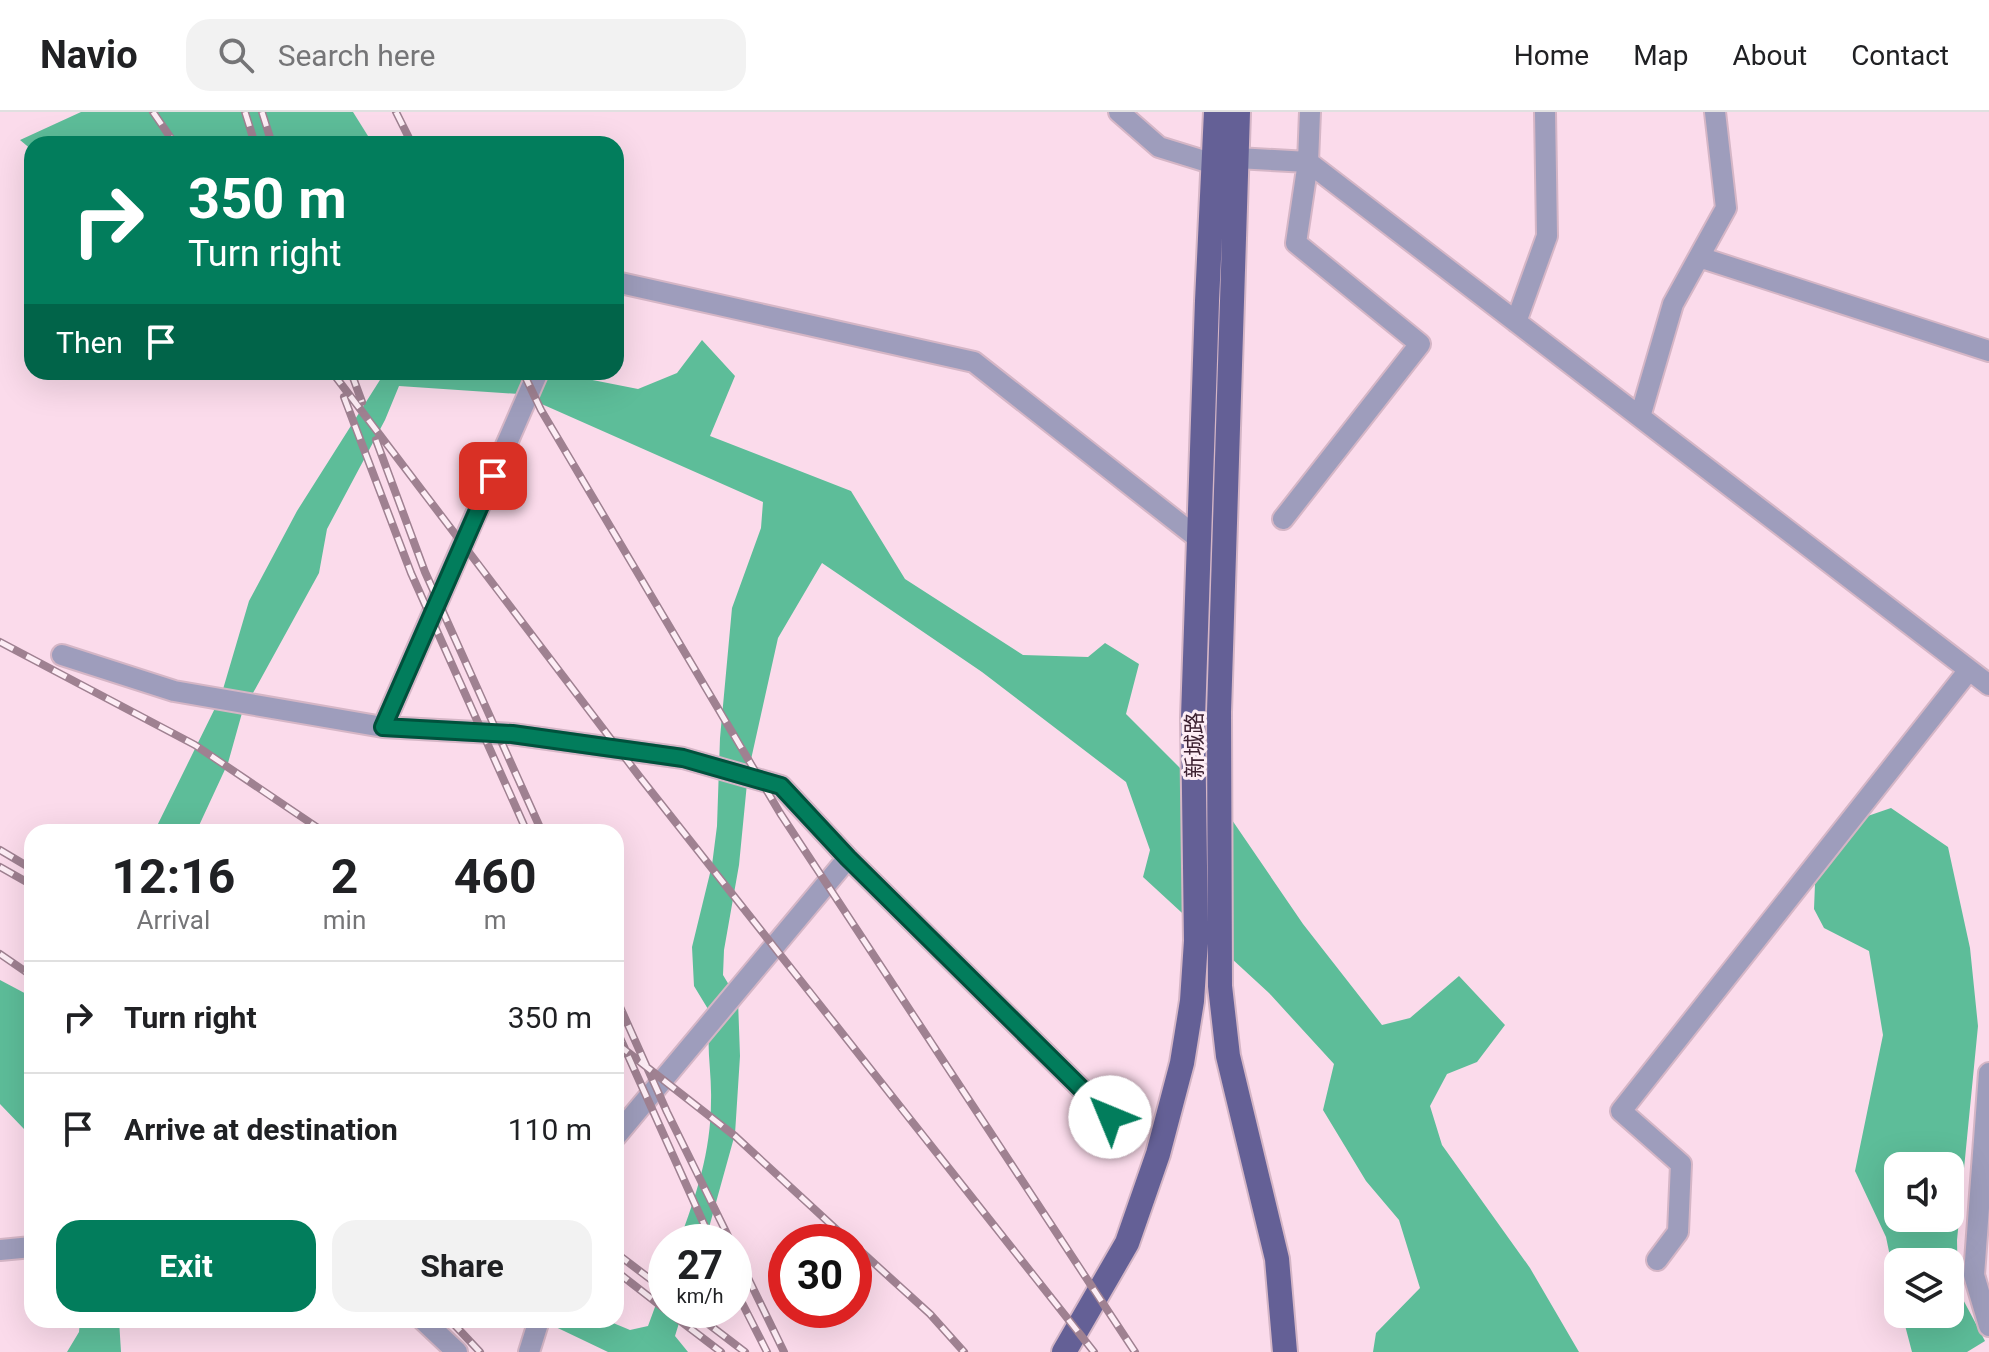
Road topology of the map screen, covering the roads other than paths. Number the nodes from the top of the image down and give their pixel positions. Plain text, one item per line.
1 (1119, 112) edge
2 (1216, 112) edge
3 (1238, 112) edge
4 (1310, 112) edge
5 (1545, 112) edge
6 (1715, 112) edge
7 (1225, 161) junction
8 (1308, 162) junction
9 (1699, 257) junction
10 (624, 284) edge
11 (1516, 322) junction
12 (1989, 351) edge
13 (535, 380) edge
14 (1640, 417) junction
15 (1283, 519) dead end
16 (1199, 539) junction
17 (62, 655) dead end
18 (1969, 670) junction
19 (1989, 685) edge
20 (383, 727) junction
21 (848, 858) junction
22 (1989, 1073) edge
23 (1110, 1117) dead end
24 (624, 1126) edge
25 (24, 1248) edge
26 (0, 1250) edge
27 (1657, 1260) dead end
28 (1989, 1326) edge
29 (432, 1328) edge
30 (536, 1328) edge
31 (457, 1352) edge
32 (529, 1352) edge
33 (1064, 1352) edge
34 (1285, 1352) edge

1 - 7 street
2 - 7 main road, 新城路
3 - 7 main road, 新城路
4 - 8 street
5 - 11 street
6 - 9 street
7 - 8 street
7 - 16 main road, 新城路
7 - 34 main road, 新城路
8 - 11 street
8 - 15 street
9 - 12 street
9 - 14 street
10 - 16 street
11 - 14 street
13 - 20 street
14 - 18 street
16 - 33 main road, 新城路
17 - 20 street
18 - 19 street
18 - 27 street
20 - 21 street
21 - 23 street
21 - 24 street
22 - 28 street
25 - 26 street
29 - 31 street
30 - 32 street

